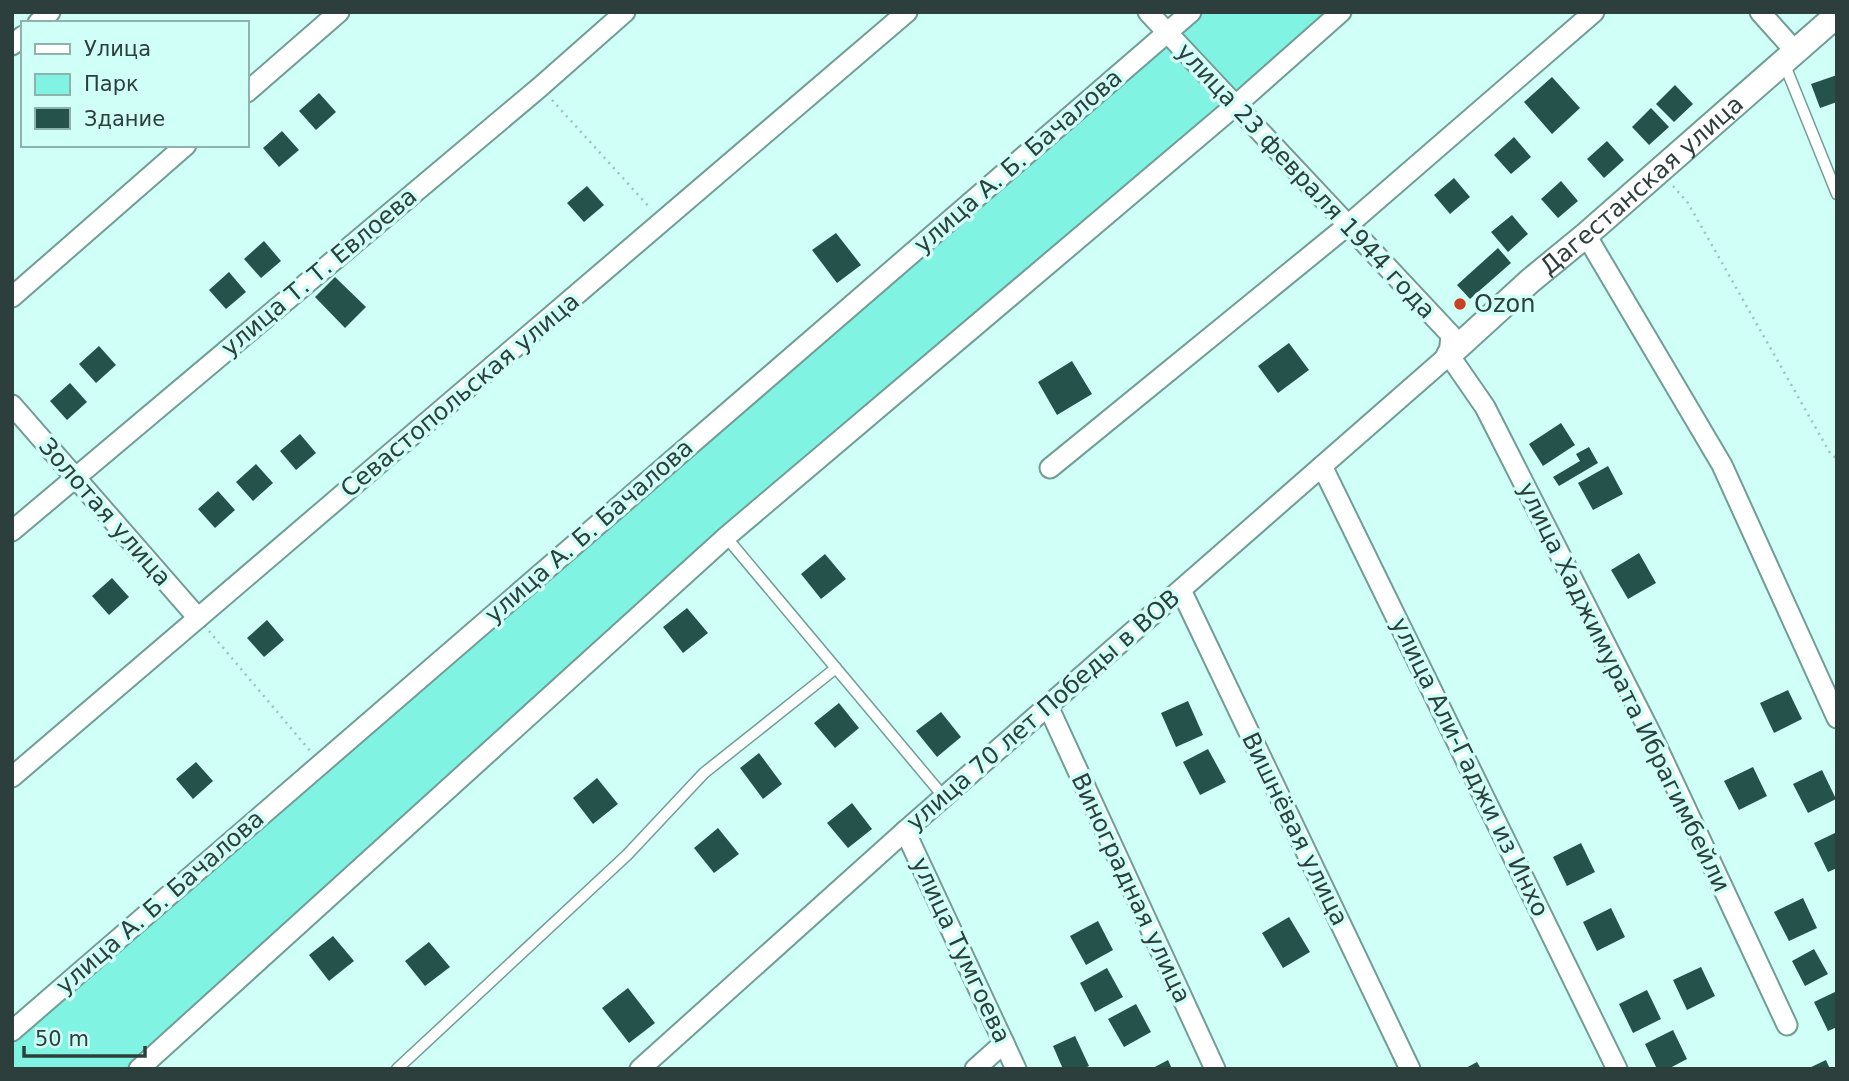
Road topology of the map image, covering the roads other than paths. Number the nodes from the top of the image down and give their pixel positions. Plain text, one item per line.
1 (339, 12) edge
2 (625, 12) edge
3 (907, 12) edge
4 (1148, 12) edge
5 (1191, 12) edge
6 (1340, 12) edge
7 (1594, 12) edge
8 (1760, 12) edge
9 (1837, 15) edge
10 (1166, 33) junction
11 (1789, 56) junction
12 (248, 91) edge
13 (1236, 105) junction
14 (184, 147) edge
15 (1837, 194) edge
16 (1348, 225) junction
17 (1586, 234) junction
18 (12, 297) edge
19 (1449, 355) junction
20 (12, 405) edge
21 (1322, 466) junction
22 (1050, 468) dead end
23 (75, 477) junction
24 (12, 531) edge
25 (726, 537) junction
26 (1181, 590) junction
27 (198, 618) junction
28 (836, 668) junction
29 (1048, 706) junction
30 (1837, 718) edge
31 (12, 777) edge
32 (944, 797) junction
33 (905, 831) junction
34 (1787, 1025) dead end
35 (12, 1031) edge
36 (1004, 1043) junction
37 (139, 1069) edge
38 (397, 1069) edge
39 (640, 1069) edge
40 (975, 1069) edge
41 (1016, 1069) edge
42 (1215, 1069) edge
43 (1410, 1069) edge
44 (1617, 1069) edge

1 - 12 street
2 - 23 street, улица Т. Т. Евлоева
3 - 27 street, Севастопольская улица
4 - 10 street, улица 23 февраля 1944 года
5 - 10 street, улица А. Б. Бачалова
6 - 13 street
7 - 16 street
8 - 11 street
9 - 11 street, Дагестанская улица
10 - 13 street, улица 23 февраля 1944 года
10 - 35 street, улица А. Б. Бачалова
11 - 15 lane
11 - 17 street, Дагестанская улица
13 - 16 street, улица 23 февраля 1944 года
13 - 25 street
14 - 18 street
16 - 19 street, улица 23 февраля 1944 года
16 - 22 street
17 - 19 street, Дагестанская улица
17 - 30 street
19 - 21 street, улица 70 лет Победы в ВОВ
19 - 34 street, улица Хаджимурата Ибрагимбейли
20 - 23 street, Золотая улица
21 - 26 street, улица 70 лет Победы в ВОВ
21 - 44 street, улица Али-Гаджи из Инхо
23 - 24 street, улица Т. Т. Евлоева
23 - 27 street, Золотая улица
25 - 28 lane
25 - 37 street
26 - 29 street, улица 70 лет Победы в ВОВ
26 - 43 street, Вишнёвая улица
27 - 31 street, Севастопольская улица
28 - 32 lane
28 - 38 lane
29 - 32 street, улица 70 лет Победы в ВОВ
29 - 42 street, Виноградная улица
32 - 33 street, улица 70 лет Победы в ВОВ
33 - 36 street, улица Тумгоева
33 - 39 street, улица 70 лет Победы в ВОВ
36 - 40 street
36 - 41 street, улица Тумгоева

